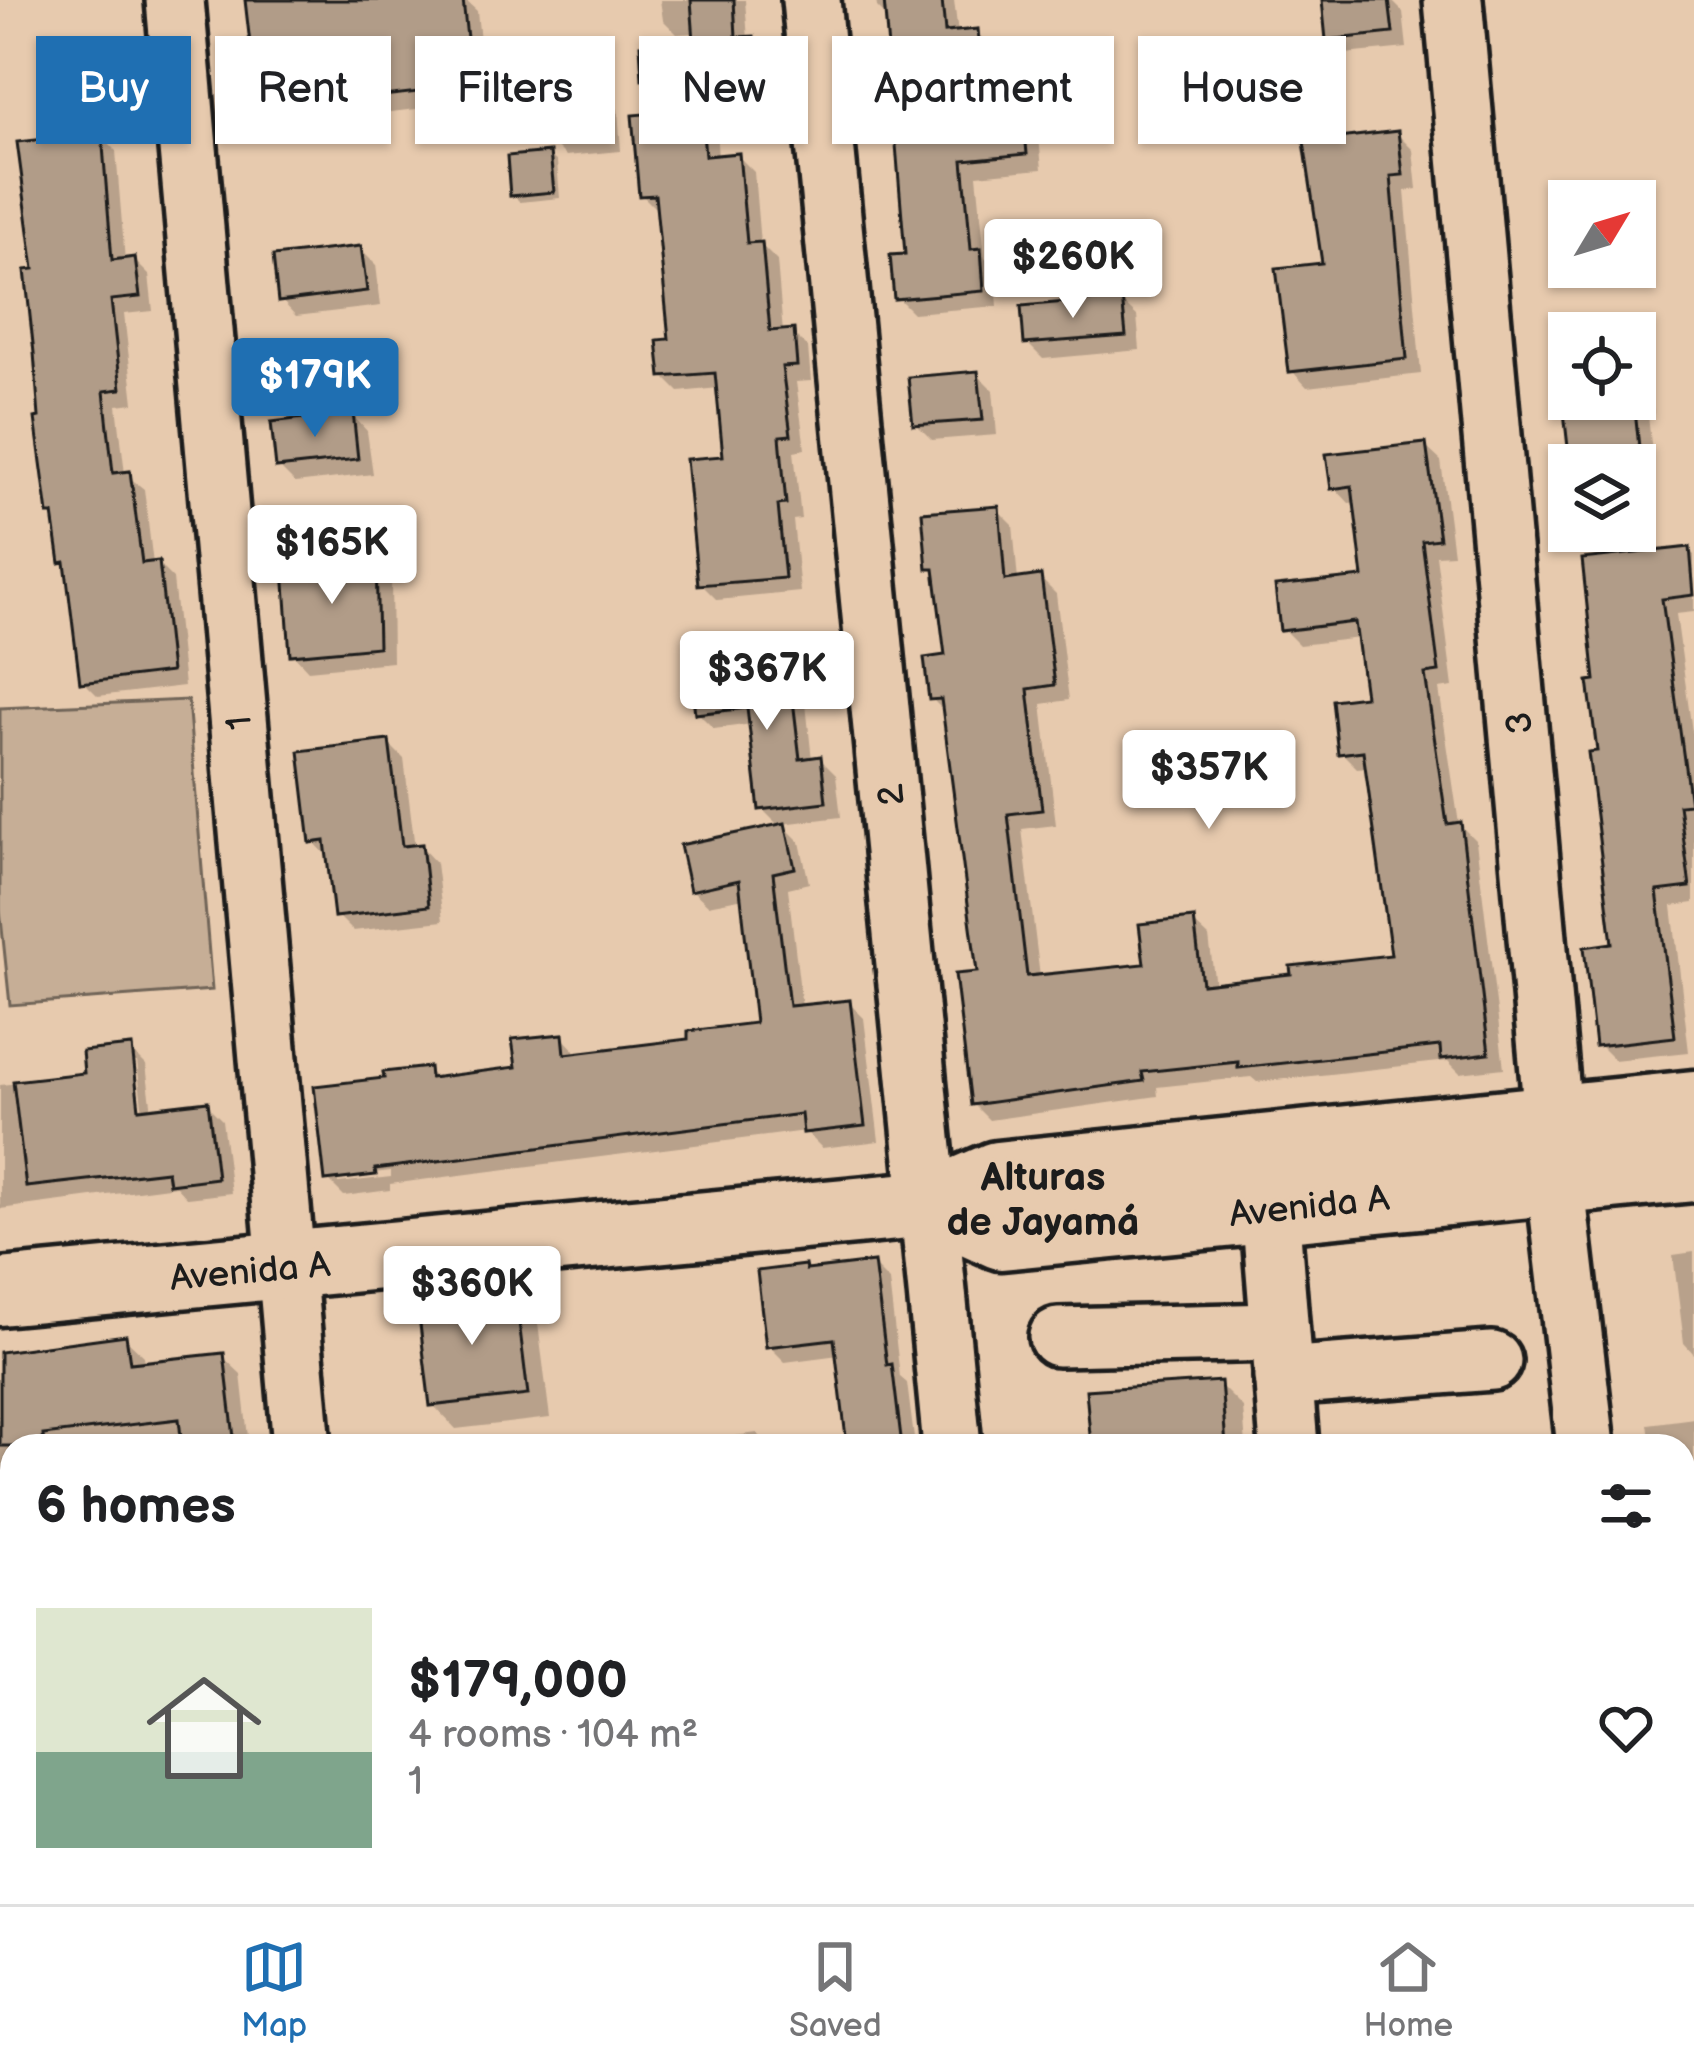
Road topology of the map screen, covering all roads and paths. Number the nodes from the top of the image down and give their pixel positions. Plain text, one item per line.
1 (175, 0) edge
2 (811, 0) edge
3 (1453, 0) edge
4 (1694, 1104) edge
5 (1554, 1148) junction
6 (1694, 1168) edge
7 (1268, 1178) junction
8 (930, 1204) junction
9 (286, 1267) junction
10 (0, 1292) edge
11 (1058, 1337) dead end
12 (1281, 1355) junction
13 (1492, 1361) dead end
14 (301, 1434) edge
15 (951, 1434) edge
16 (1287, 1434) edge
17 (1585, 1434) edge

1 - 9 street, 1
2 - 8 street, 2
3 - 5 street, 3
4 - 5 main road, Avenida A
5 - 6 main road, Avenida A
5 - 7 main road, Avenida A
5 - 17 street, 3
7 - 8 main road, Avenida A
7 - 12 street
8 - 9 main road, Avenida A
8 - 15 street, 2
9 - 10 main road, Avenida A
9 - 14 street, 1
11 - 12 street
12 - 13 street
12 - 16 street

